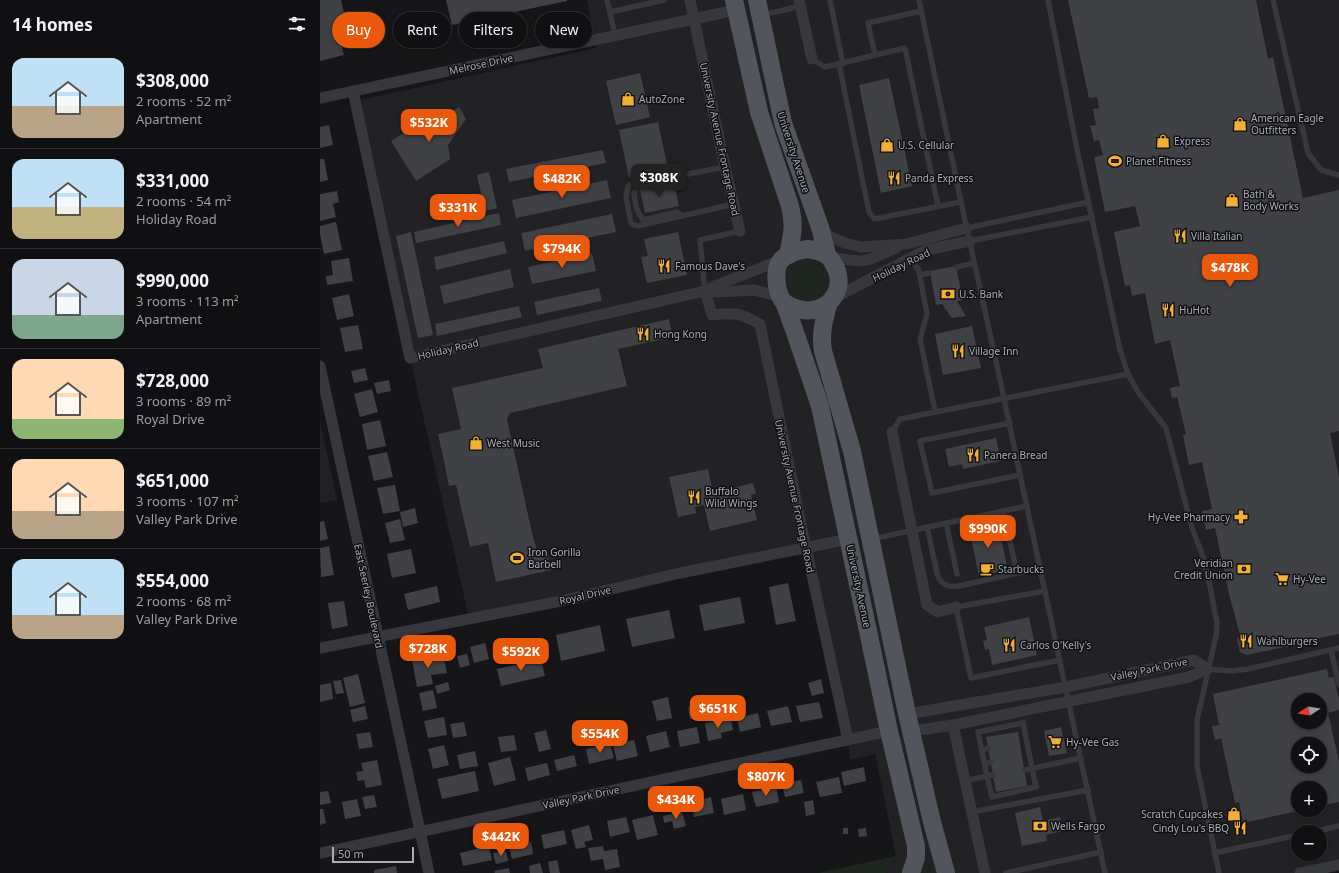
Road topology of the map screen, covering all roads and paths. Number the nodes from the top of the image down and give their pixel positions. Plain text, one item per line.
1 (607, 0) edge
2 (664, 0) edge
3 (690, 0) edge
4 (830, 0) edge
5 (919, 0) edge
6 (1048, 0) edge
7 (1273, 0) edge
8 (800, 3) edge
9 (735, 5) edge
10 (759, 8) edge
11 (921, 11) junction
12 (610, 12) junction
13 (694, 18) junction
14 (614, 36) junction
15 (874, 55) junction
16 (812, 59) joint
17 (841, 64) junction
18 (353, 91) junction
19 (778, 96) junction
20 (320, 98) edge
21 (725, 167) junction
22 (1339, 175) edge
23 (651, 181) junction
24 (961, 202) junction
25 (1089, 202) junction
26 (734, 204) junction
27 (938, 206) junction
28 (682, 216) junction
29 (1092, 217) junction
30 (820, 227) junction
31 (967, 228) junction
32 (740, 230) joint
33 (970, 241) junction
34 (906, 244) junction
35 (829, 257) junction
36 (784, 258) junction
37 (911, 258) junction
38 (974, 263) junction
39 (957, 267) dead end
40 (929, 273) dead end
41 (920, 275) junction
42 (705, 291) junction
43 (782, 300) junction
44 (831, 301) junction
45 (320, 366) edge
46 (1128, 374) junction
47 (1004, 398) junction
48 (936, 411) junction
49 (1010, 423) junction
50 (892, 432) joint
51 (1020, 475) junction
52 (1027, 506) junction
53 (1004, 511) junction
54 (946, 523) junction
55 (927, 527) junction
56 (911, 531) junction
57 (849, 539) junction
58 (870, 539) junction
59 (806, 548) junction
60 (1040, 568) junction
61 (1017, 573) junction
62 (957, 574) dead end
63 (1045, 591) junction
64 (956, 607) junction
65 (888, 626) junction
66 (868, 631) junction
67 (378, 636) junction
68 (320, 648) edge
69 (1339, 648) edge
70 (1331, 650) junction
71 (1060, 660) junction
72 (1207, 669) junction
73 (1339, 685) edge
74 (1066, 686) junction
75 (1069, 701) junction
76 (909, 722) junction
77 (953, 725) junction
78 (888, 731) junction
79 (848, 740) junction
80 (1026, 741) junction
81 (1020, 742) dead end
82 (988, 748) dead end
83 (982, 750) junction
84 (1029, 755) junction
85 (1022, 756) dead end
86 (1081, 758) junction
87 (1032, 769) junction
88 (1025, 770) dead end
89 (990, 776) junction
90 (965, 781) junction
91 (1088, 790) junction
92 (972, 812) junction
93 (1339, 826) edge
94 (1327, 829) edge
95 (421, 832) junction
96 (1291, 836) edge
97 (1101, 852) junction
98 (320, 853) edge
99 (1214, 853) junction
100 (1339, 865) edge
101 (429, 873) edge
102 (911, 873) edge
103 (946, 873) edge
104 (985, 873) edge
105 (1006, 873) edge
106 (1105, 873) edge
107 (1219, 873) edge
108 (1300, 873) edge

1 - 12 lane
2 - 12 lane
3 - 13 street, University Avenue Frontage Road
4 - 17 lane
5 - 11 lane
6 - 25 lane
7 - 22 lane
8 - 10 lane
8 - 16 street
9 - 13 street, Melrose Drive
9 - 19 main road
9 - 36 main road, University Avenue
10 - 19 main road, University Avenue
11 - 15 lane
11 - 24 lane
12 - 14 lane
13 - 14 street, Melrose Drive
13 - 21 street, University Avenue Frontage Road
14 - 18 street, Melrose Drive
15 - 17 lane
15 - 27 lane
16 - 17 lane
17 - 27 lane
18 - 20 street, Melrose Drive
18 - 42 street, Holiday Road
19 - 30 main road, University Avenue
21 - 23 lane
21 - 26 street, University Avenue Frontage Road
23 - 28 lane
23 - 28 lane
24 - 27 lane
24 - 31 lane
25 - 29 lane
25 - 31 lane
26 - 28 lane
26 - 32 street, University Avenue Frontage Road
29 - 33 lane
29 - 46 lane
30 - 34 street, Holiday Road
30 - 35 main road, University Avenue
31 - 33 lane
31 - 34 street, Holiday Road
32 - 42 lane
33 - 37 street, Holiday Road
33 - 38 lane
34 - 35 street, Holiday Road
35 - 36 main road
35 - 44 main road
36 - 42 street, Holiday Road
36 - 43 main road
37 - 41 lane
37 - 44 street, Holiday Road
38 - 39 lane
38 - 47 lane
40 - 41 lane
41 - 48 lane
42 - 43 street, Holiday Road
42 - 59 street, University Avenue Frontage Road
43 - 44 main road
43 - 57 main road, University Avenue
44 - 58 main road, University Avenue
45 - 67 street, East Seerley Boulevard
46 - 47 lane
46 - 72 lane
47 - 48 lane
47 - 49 lane
48 - 50 lane
49 - 51 lane
49 - 51 lane
50 - 56 street
51 - 52 lane
52 - 53 lane
52 - 60 lane
53 - 54 lane
53 - 61 lane
54 - 55 lane
54 - 62 lane
55 - 56 lane
55 - 61 lane
56 - 58 lane
56 - 64 street
57 - 59 street, Royal Drive
57 - 65 main road
57 - 66 main road, University Avenue
58 - 65 main road, University Avenue
59 - 67 street, Royal Drive
59 - 79 street, University Avenue Frontage Road
60 - 61 lane
60 - 63 lane
63 - 64 lane
63 - 71 lane
64 - 71 lane
65 - 76 main road, University Avenue
66 - 76 main road
66 - 78 main road, University Avenue
67 - 68 street, Royal Drive
67 - 95 street, East Seerley Boulevard
69 - 70 lane
70 - 72 lane
70 - 73 lane
71 - 74 lane
72 - 74 street, Valley Park Drive
72 - 75 street, Valley Park Drive
72 - 99 lane
74 - 75 lane
74 - 76 street, Valley Park Drive
75 - 77 street, Valley Park Drive
75 - 86 lane
76 - 77 street, Valley Park Drive
76 - 103 main road, University Avenue
77 - 90 street
78 - 79 street, Valley Park Drive
78 - 102 main road, University Avenue
79 - 95 street, Valley Park Drive
80 - 81 lane
80 - 83 lane
80 - 84 lane
82 - 83 lane
83 - 89 lane
84 - 85 lane
84 - 87 lane
86 - 87 lane
86 - 91 lane
87 - 88 lane
87 - 89 lane
89 - 90 lane
90 - 92 street
91 - 92 lane
91 - 97 lane
92 - 104 street
93 - 94 lane
95 - 98 street, Valley Park Drive
95 - 101 street, East Seerley Boulevard
96 - 99 lane
97 - 105 lane
97 - 106 lane
99 - 107 lane
100 - 108 street

